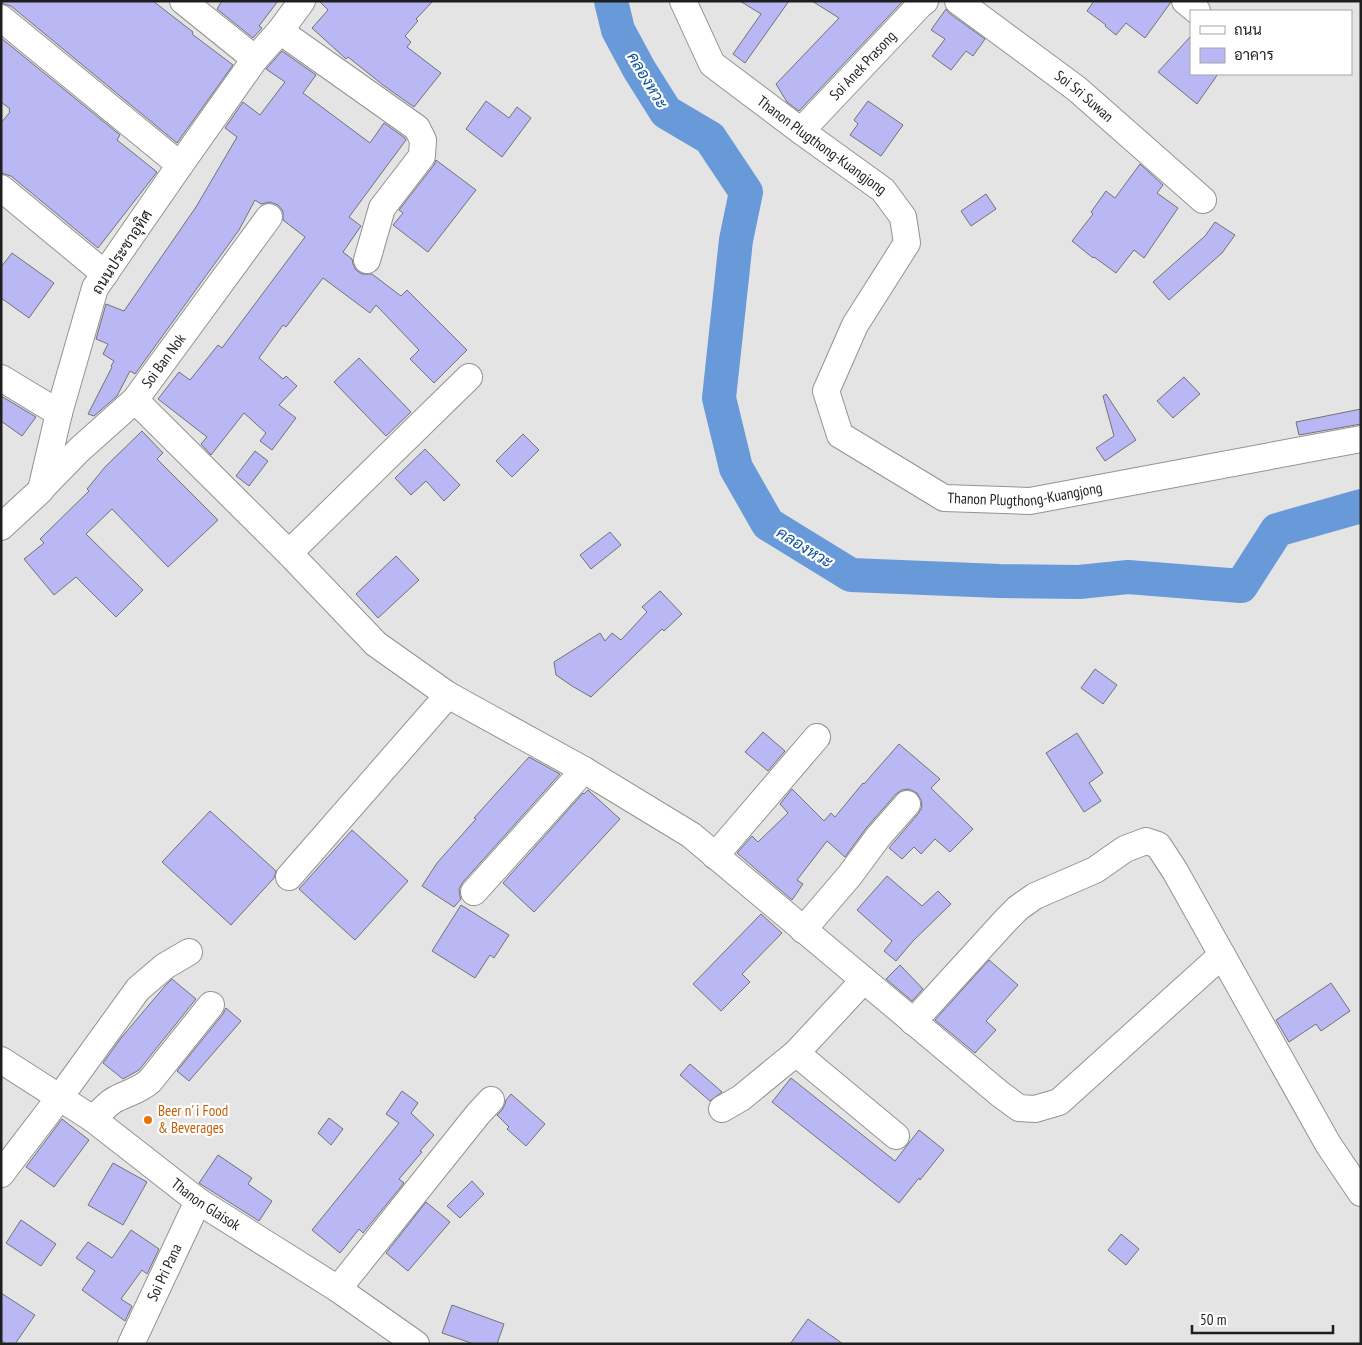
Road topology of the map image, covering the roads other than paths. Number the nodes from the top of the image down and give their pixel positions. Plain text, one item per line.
1 (183, 1) edge
2 (302, 1) edge
3 (683, 1) edge
4 (924, 1) edge
5 (958, 1) edge
6 (1185, 1) edge
7 (1196, 10) edge
8 (1, 18) edge
9 (280, 31) junction
10 (255, 59) junction
11 (801, 131) junction
12 (180, 165) junction
13 (1, 188) edge
14 (1204, 200) dead end
15 (269, 217) dead end
16 (366, 260) dead end
17 (104, 274) junction
18 (469, 377) dead end
19 (1, 378) edge
20 (135, 400) junction
21 (59, 413) junction
22 (1361, 440) edge
23 (40, 490) junction
24 (1, 527) edge
25 (289, 553) junction
26 (448, 695) junction
27 (817, 737) dead end
28 (584, 770) junction
29 (907, 804) dead end
30 (714, 856) junction
31 (289, 877) dead end
32 (474, 892) dead end
33 (804, 930) junction
34 (189, 952) dead end
35 (1222, 955) junction
36 (864, 980) junction
37 (210, 1005) dead end
38 (913, 1022) junction
39 (796, 1053) junction
40 (1, 1060) edge
41 (60, 1097) junction
42 (491, 1100) dead end
43 (722, 1110) dead end
44 (93, 1119) junction
45 (896, 1136) dead end
46 (1, 1174) edge
47 (1361, 1193) edge
48 (198, 1201) junction
49 (338, 1289) junction
50 (131, 1344) edge
51 (416, 1344) edge

1 - 10 street
2 - 9 street, ถนนประชาอุทิศ
3 - 11 street, Thanon Plugthong-Kuangjong
4 - 11 street, Soi Anek Prasong
5 - 14 street, Soi Sri Suwan
6 - 7 street
8 - 12 street
9 - 10 street, ถนนประชาอุทิศ
9 - 16 street
10 - 12 street, ถนนประชาอุทิศ
11 - 22 street, Thanon Plugthong-Kuangjong
12 - 17 street, ถนนประชาอุทิศ
13 - 17 street
15 - 20 street, Soi Ban Nok
17 - 21 street, ถนนประชาอุทิศ
18 - 25 street
19 - 21 street
20 - 23 street, Soi Ban Nok
20 - 25 street
21 - 23 street, ถนนประชาอุทิศ
23 - 24 street
25 - 26 street
26 - 28 street
26 - 31 street
27 - 30 street
28 - 30 street
28 - 32 street
29 - 33 street
30 - 33 street
33 - 36 street
34 - 41 street
35 - 38 street
35 - 38 street
35 - 47 street
36 - 38 street
36 - 39 street
37 - 44 street
39 - 43 street
39 - 45 street
40 - 41 street, Thanon Glaisok
41 - 44 street, Thanon Glaisok
41 - 46 street
42 - 49 street
44 - 48 street, Thanon Glaisok
48 - 49 street, Thanon Glaisok
48 - 50 street, Soi Pri Pana
49 - 51 street, Thanon Glaisok

